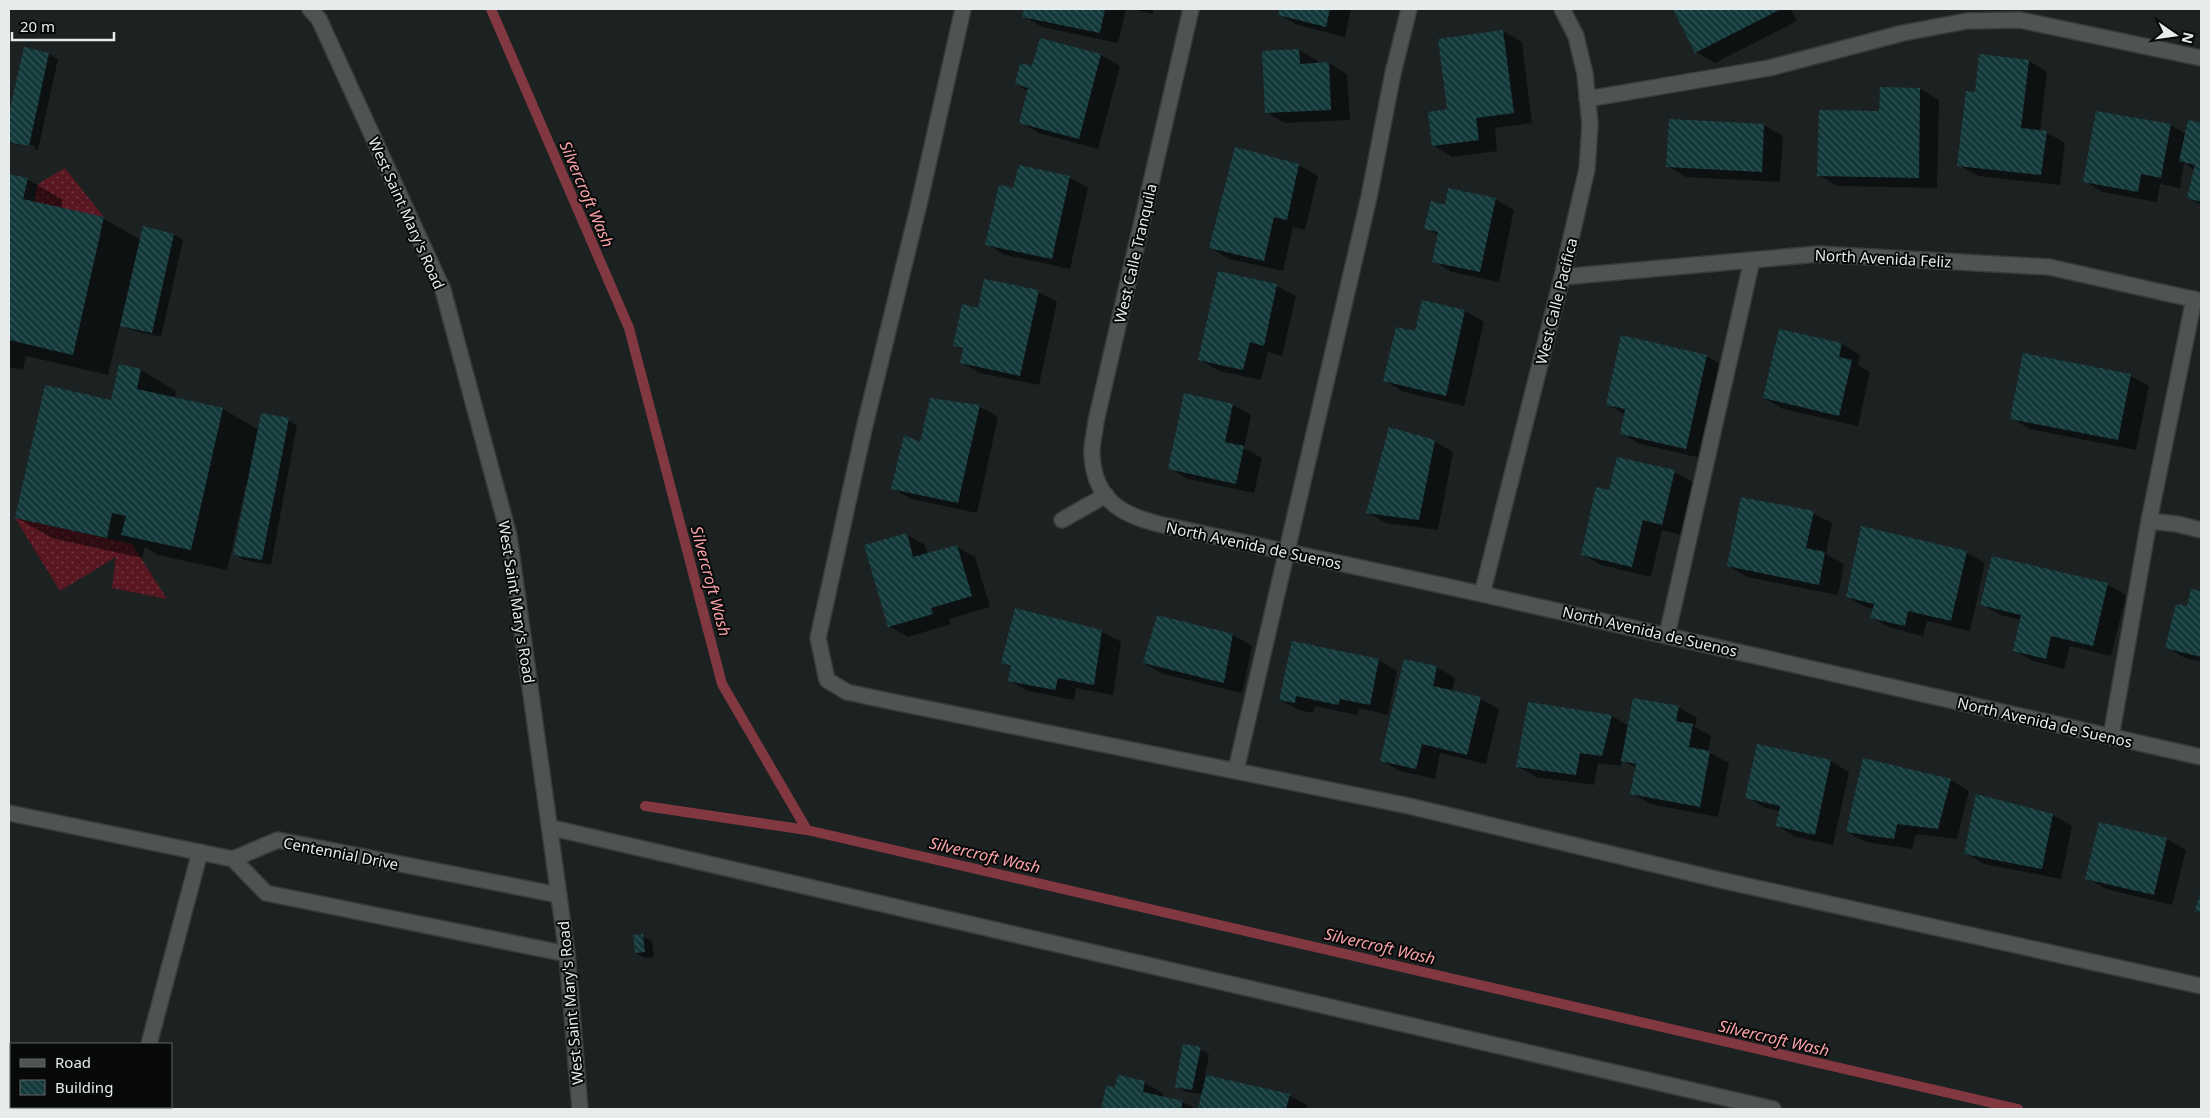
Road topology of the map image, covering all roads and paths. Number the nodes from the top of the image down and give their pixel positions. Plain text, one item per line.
1 (310, 9) edge
2 (963, 9) edge
3 (1191, 9) edge
4 (1409, 9) edge
5 (1562, 9) edge
6 (2201, 58) edge
7 (1587, 99) junction
8 (1752, 260) junction
9 (1562, 277) junction
10 (2198, 300) edge
11 (1106, 495) junction
12 (1062, 520) dead end
13 (2149, 521) junction
14 (2201, 530) edge
15 (1285, 552) junction
16 (1482, 594) junction
17 (1667, 635) junction
18 (2110, 737) junction
19 (2201, 757) edge
20 (1236, 770) junction
21 (9, 812) edge
22 (550, 829) junction
23 (200, 852) junction
24 (233, 859) junction
25 (559, 895) junction
26 (567, 954) junction
27 (2201, 986) edge
28 (149, 1043) edge
29 (580, 1109) edge
30 (1773, 1109) edge

1 - 22 street, West Saint Mary's Road
2 - 20 street
3 - 11 street, West Calle Tranquila
4 - 15 street
5 - 7 street, West Calle Pacifica
6 - 7 street
7 - 9 street, West Calle Pacifica
8 - 9 street, North Avenida Feliz
8 - 10 street, North Avenida Feliz
8 - 17 street
9 - 16 street, West Calle Pacifica
10 - 13 street
11 - 12 street
11 - 15 street, North Avenida de Suenos
13 - 14 street
13 - 18 street
15 - 16 street, North Avenida de Suenos
15 - 20 street
16 - 17 street, North Avenida de Suenos
17 - 18 street, North Avenida de Suenos
18 - 19 street, North Avenida de Suenos
20 - 27 street
21 - 23 street
22 - 25 street, West Saint Mary's Road
22 - 30 street
23 - 24 street
23 - 28 street
24 - 25 street, Centennial Drive
24 - 26 street
25 - 26 street, West Saint Mary's Road
26 - 29 street, West Saint Mary's Road

